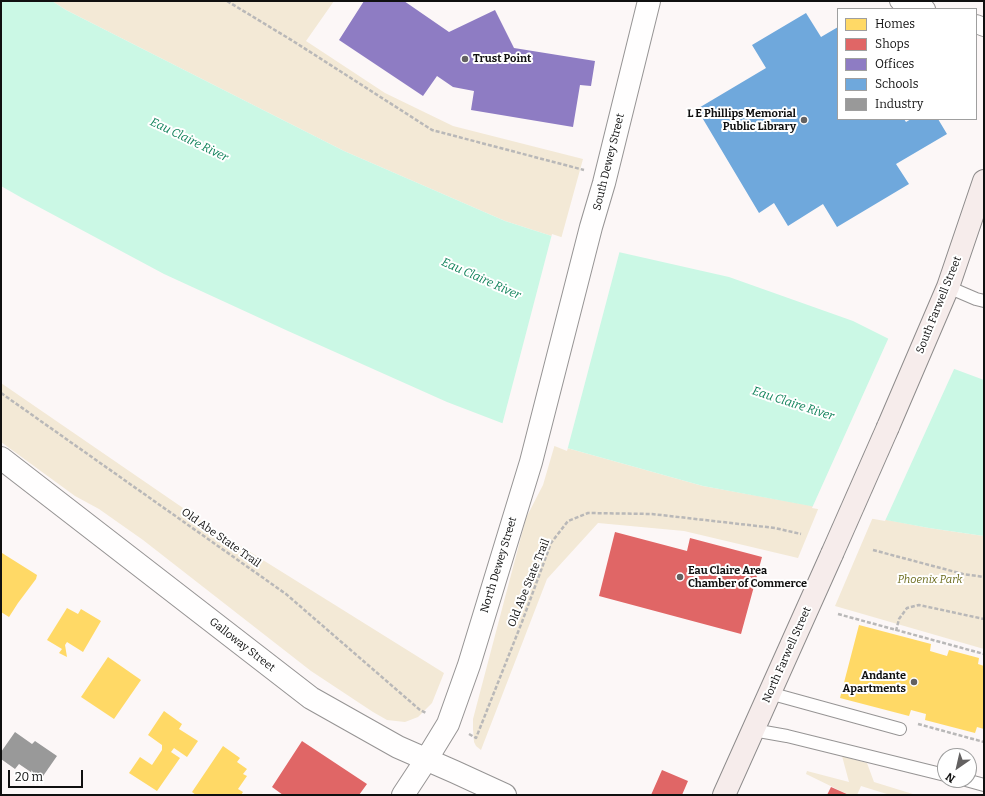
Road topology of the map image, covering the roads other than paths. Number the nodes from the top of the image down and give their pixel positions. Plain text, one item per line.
1 (649, 1) edge
2 (899, 1) edge
3 (923, 8) edge
4 (984, 181) edge
5 (979, 213) edge
6 (948, 287) junction
7 (984, 301) edge
8 (567, 324) joint
9 (888, 427) joint
10 (1, 458) edge
11 (769, 693) junction
12 (900, 729) dead end
13 (753, 730) junction
14 (426, 760) junction
15 (937, 773) edge
16 (403, 795) edge
17 (505, 795) edge
18 (724, 795) edge

1 - 8 street, South Dewey Street
2 - 3 street
4 - 5 main road, South Farwell Street
5 - 6 main road, South Farwell Street
6 - 7 lane
6 - 9 main road, South Farwell Street
8 - 14 street, North Dewey Street
9 - 11 main road, North Farwell Street, bridge
10 - 14 street, Galloway Street
11 - 12 lane
11 - 13 main road, North Farwell Street
13 - 15 lane
13 - 18 main road, North Farwell Street
14 - 16 street, North Dewey Street
14 - 17 street, Galloway Street

